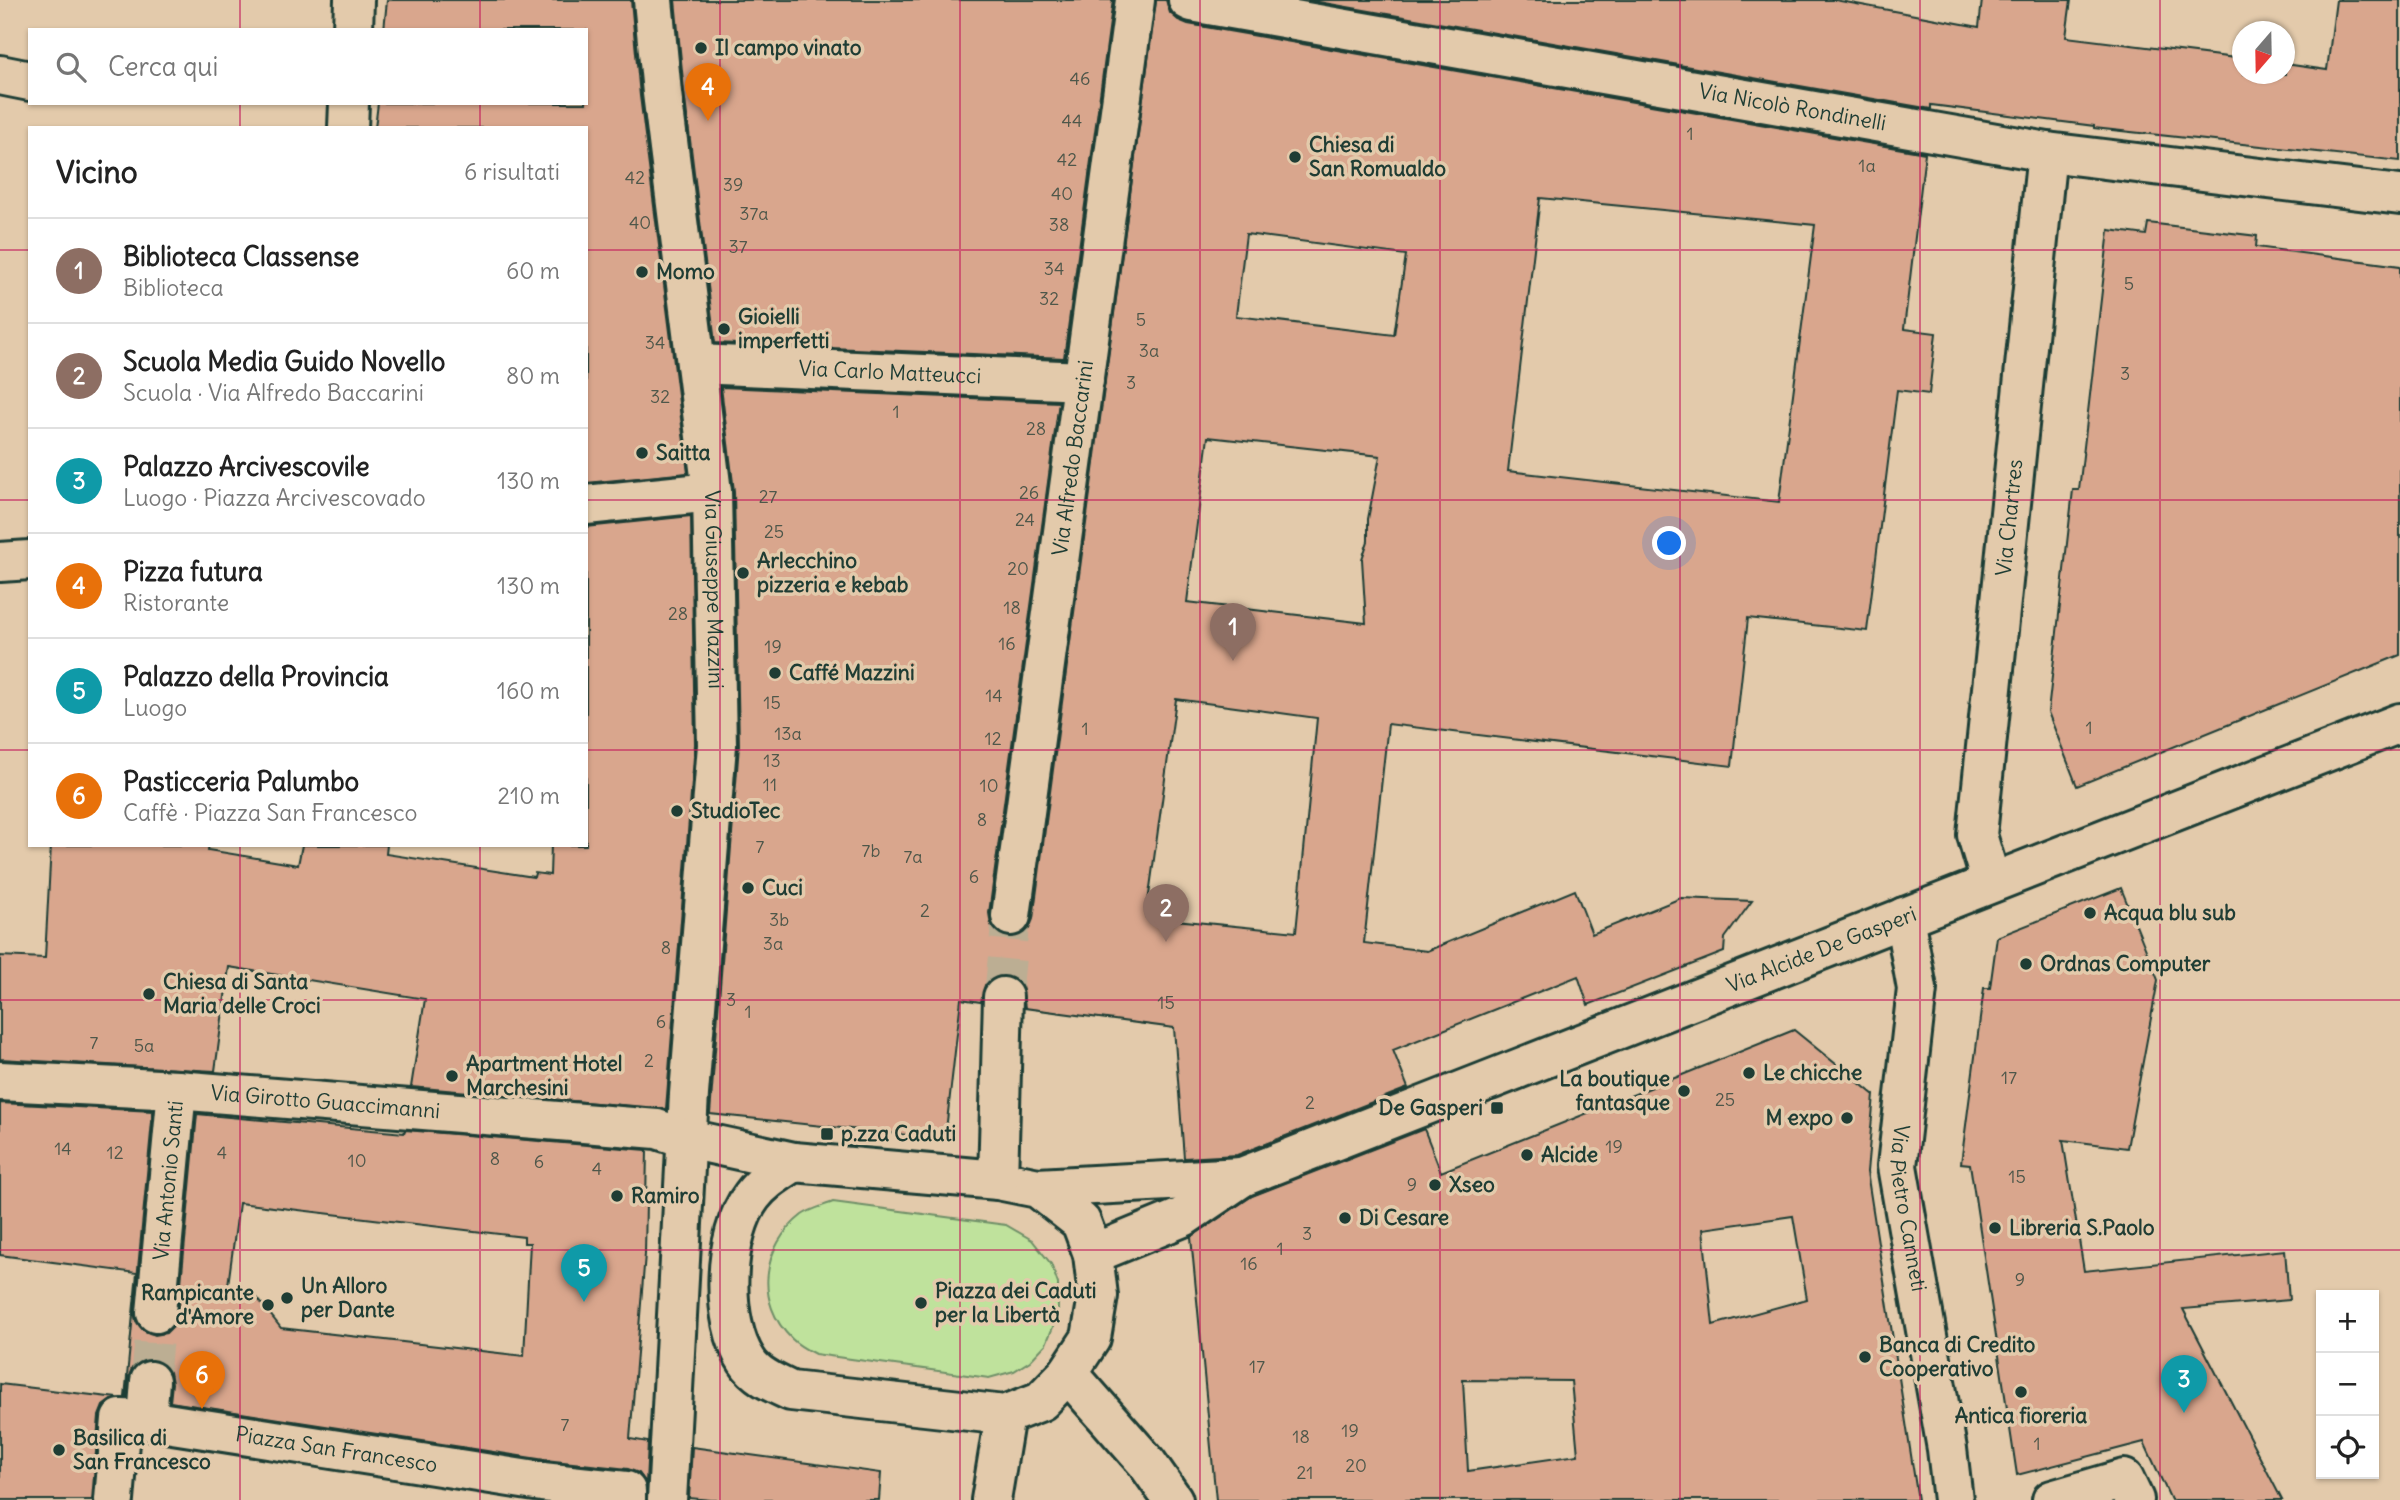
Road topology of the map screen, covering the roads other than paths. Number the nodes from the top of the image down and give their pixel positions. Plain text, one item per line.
1 (354, 0) edge
2 (653, 0) edge
3 (1135, 0) edge
4 (1188, 0) edge
5 (353, 28) edge
6 (0, 75) edge
7 (28, 81) edge
8 (349, 105) edge
9 (348, 126) edge
10 (2046, 152) junction
11 (2400, 195) edge
12 (696, 364) junction
13 (1084, 382) junction
14 (712, 492) junction
15 (588, 505) edge
16 (28, 561) edge
17 (0, 562) edge
18 (2400, 723) edge
19 (1991, 882) junction
20 (1011, 916) tunnel mouth
21 (1904, 917) junction
22 (1003, 997) tunnel mouth
23 (0, 1081) edge
24 (177, 1090) junction
25 (688, 1139) junction
26 (794, 1161) junction
27 (1242, 1177) junction
28 (998, 1180) junction
29 (1038, 1188) junction
30 (1093, 1254) junction
31 (156, 1313) tunnel mouth
32 (1068, 1373) junction
33 (150, 1381) tunnel mouth
34 (1005, 1415) junction
35 (147, 1420) junction
36 (114, 1500) edge
37 (625, 1500) edge
38 (667, 1500) edge
39 (992, 1500) edge
40 (1173, 1500) edge
41 (1953, 1500) edge
42 (2052, 1500) edge
43 (2134, 1500) edge

1 - 5 street
2 - 12 street, Via Giuseppe Mazzini
3 - 13 street, Via Alfredo Baccarini
4 - 10 street, Via Nicolò Rondinelli
6 - 7 street
8 - 9 street
10 - 11 street, Via Nicolò Rondinelli
10 - 19 street, Via Chartres
12 - 13 street, Via Carlo Matteucci
12 - 14 street, Via Giuseppe Mazzini
13 - 20 street, Via Alfredo Baccarini
14 - 15 street
14 - 25 street, Via Giuseppe Mazzini
16 - 17 street
18 - 19 street, Via Alcide De Gasperi
19 - 21 street, Via Alcide De Gasperi
21 - 27 street, Via Alcide De Gasperi
21 - 41 street, Via Pietro Canneti
22 - 28 street
23 - 24 street, Via Girotto Guaccimanni
24 - 25 street, Via Girotto Guaccimanni
24 - 31 street, Via Antonio Santi
25 - 26 street, Via Girotto Guaccimanni
25 - 38 street, Via Giuseppe Mazzini
26 - 28 street, Via Girotto Guaccimanni
26 - 34 street
27 - 29 street, Via Alcide De Gasperi
27 - 30 street, Via Alcide De Gasperi
28 - 29 street, Via Girotto Guaccimanni
29 - 30 street
30 - 32 street
32 - 34 street
32 - 40 street
33 - 35 street
34 - 39 street
35 - 36 street, Piazza San Francesco
35 - 37 street, Piazza San Francesco
42 - 43 street

